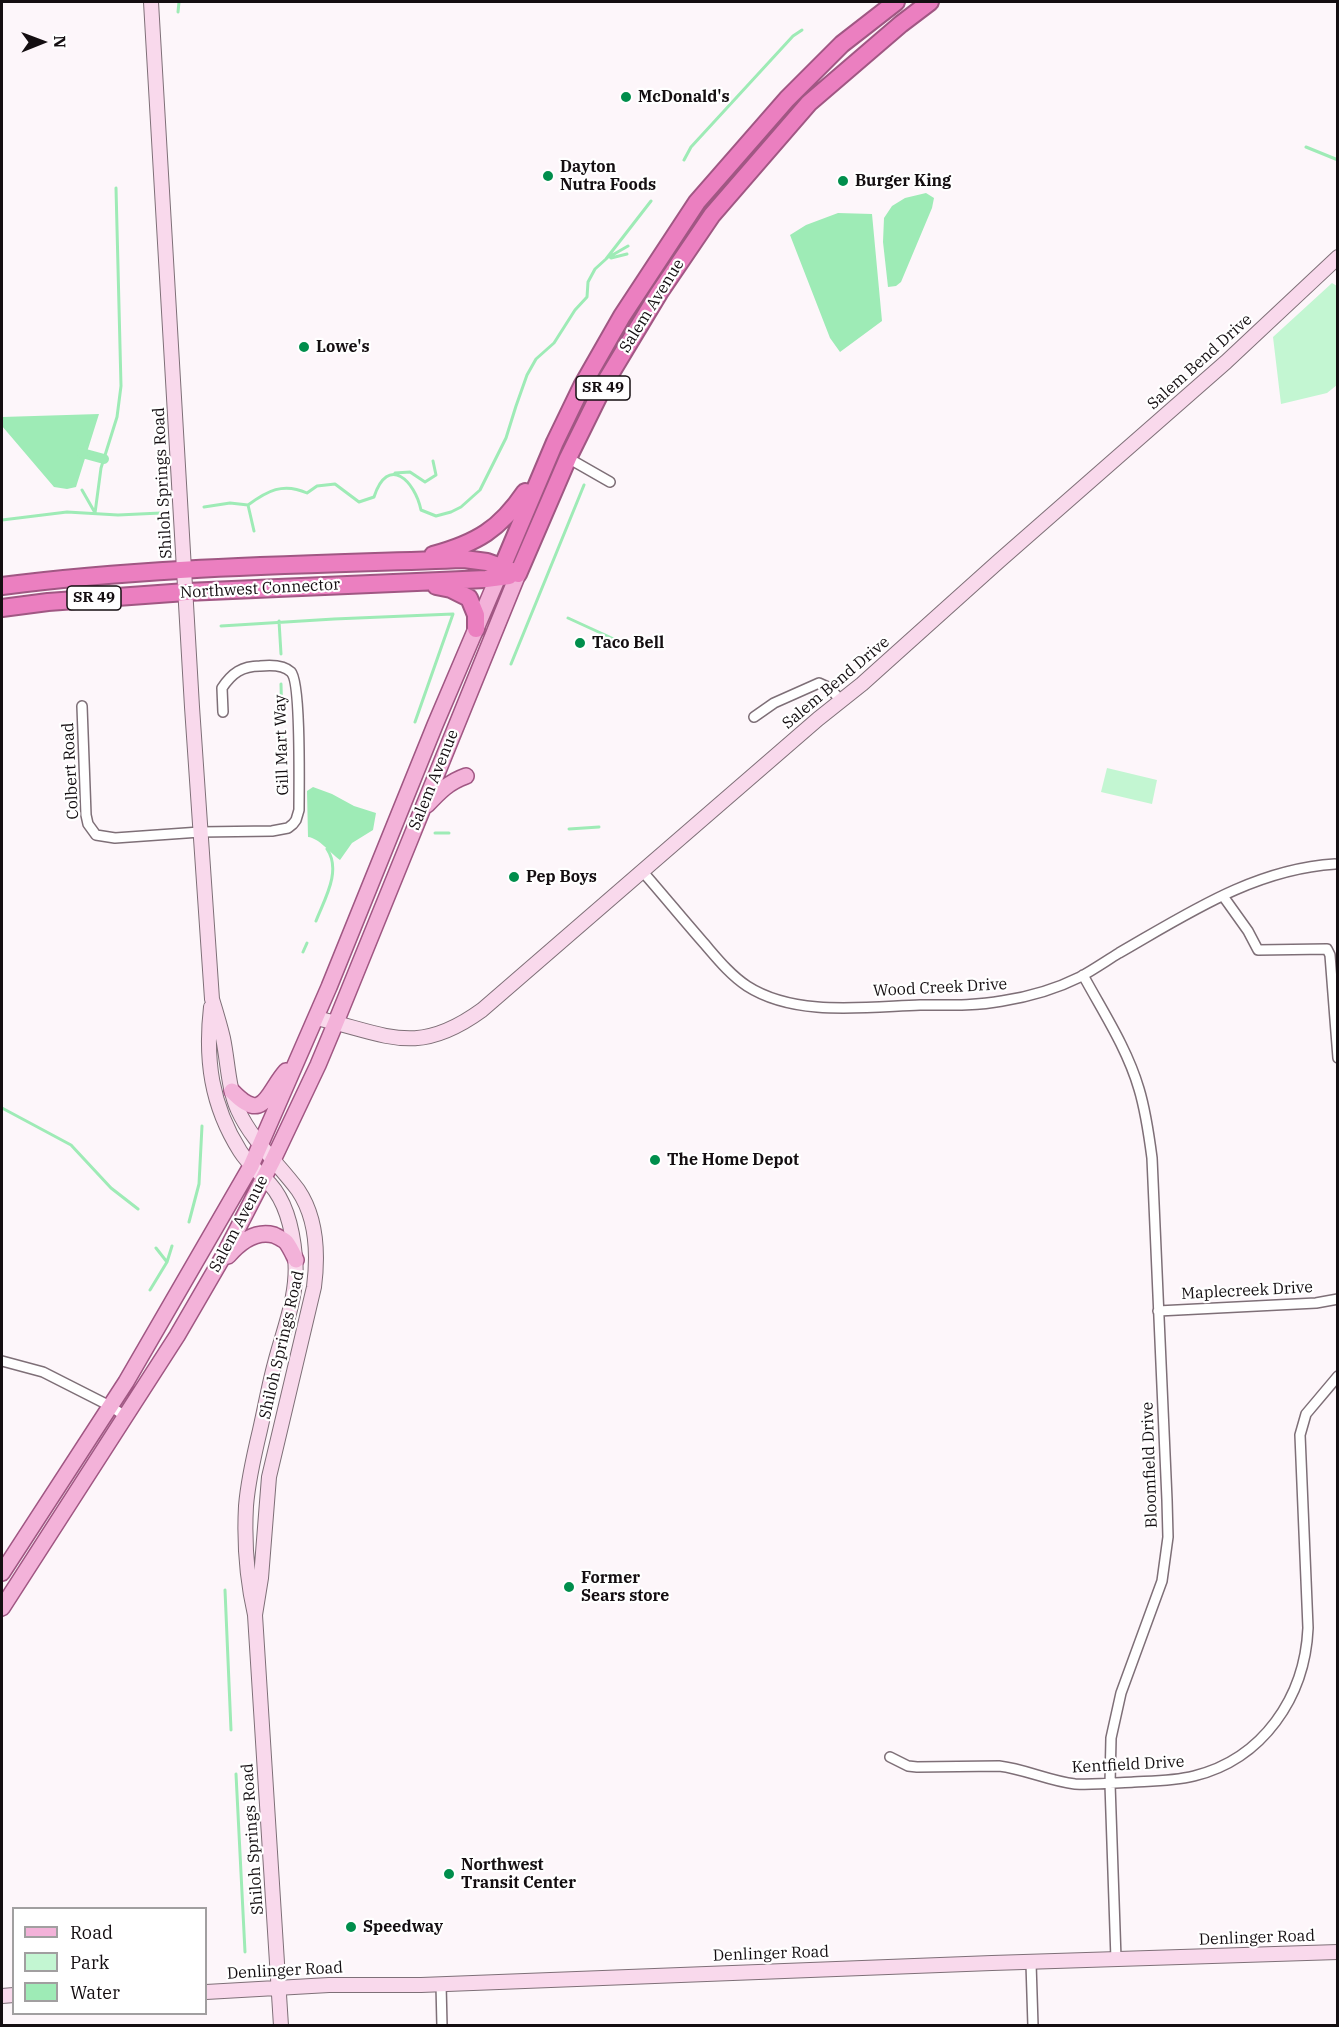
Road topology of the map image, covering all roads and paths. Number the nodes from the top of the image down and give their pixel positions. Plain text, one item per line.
1 (151, 2) edge
2 (896, 2) edge
3 (930, 2) edge
4 (779, 108) junction
5 (697, 202) junction
6 (712, 215) junction
7 (1338, 257) edge
8 (637, 329) junction
9 (555, 442) junction
10 (568, 458) junction
11 (610, 482) dead end
12 (407, 562) junction
13 (185, 571) junction
14 (500, 572) junction
15 (518, 574) junction
16 (415, 582) junction
17 (2, 586) edge
18 (186, 592) junction
19 (2, 608) edge
20 (476, 629) junction
21 (841, 701) junction
22 (82, 706) dead end
23 (224, 712) dead end
24 (754, 717) dead end
25 (466, 776) dead end
26 (421, 811) junction
27 (200, 832) junction
28 (1335, 864) dead end
29 (643, 872) junction
30 (1223, 896) junction
31 (1083, 975) junction
32 (212, 999) junction
33 (316, 1018) junction
34 (336, 1022) junction
35 (300, 1056) junction
36 (1338, 1058) edge
37 (232, 1091) junction
38 (260, 1145) junction
39 (273, 1160) junction
40 (251, 1166) junction
41 (264, 1178) junction
42 (296, 1260) junction
43 (213, 1274) junction
44 (1338, 1299) edge
45 (1158, 1311) junction
46 (161, 1325) junction
47 (2, 1361) edge
48 (1338, 1376) edge
49 (110, 1406) junction
50 (125, 1416) junction
51 (2, 1573) edge
52 (2, 1608) edge
53 (255, 1615) junction
54 (890, 1757) dead end
55 (1110, 1784) junction
56 (1338, 1952) edge
57 (1116, 1959) junction
58 (1031, 1963) junction
59 (441, 1984) junction
60 (279, 1987) junction
61 (207, 1992) edge
62 (281, 2025) edge
63 (442, 2025) edge
64 (1033, 2025) edge

1 - 13 street, Shiloh Springs Road
2 - 4 highway, Salem Avenue / SR 49
3 - 6 highway, Salem Avenue / SR 49
4 - 5 highway, Salem Avenue / SR 49
4 - 6 highway
5 - 8 highway
5 - 9 highway, Salem Avenue / SR 49
6 - 8 highway, Salem Avenue / SR 49
7 - 21 street, Salem Bend Drive
8 - 10 highway, Salem Avenue / SR 49
9 - 12 highway, SR 49
9 - 14 highway, Salem Avenue
10 - 11 street
10 - 15 highway, Salem Avenue / SR 49
12 - 13 highway, Northwest Connector / SR 49
12 - 14 highway
13 - 17 highway, SR 49
13 - 18 street, Shiloh Springs Road
14 - 15 highway
14 - 16 highway, Northwest Connector / SR 49
14 - 20 main road, Salem Avenue
15 - 26 main road, Salem Avenue
16 - 18 highway, Northwest Connector / SR 49
16 - 20 highway
18 - 19 highway, Northwest Connector / SR 49
18 - 27 street, Shiloh Springs Road
20 - 33 main road, Salem Avenue
21 - 24 street
21 - 29 street, Salem Bend Drive
22 - 27 street, Colbert Road
23 - 27 street, Gill Mart Way
25 - 26 main road
26 - 34 main road, Salem Avenue
27 - 32 street, Shiloh Springs Road
28 - 30 street, Wood Creek Drive
29 - 31 street, Wood Creek Drive
29 - 34 street, Salem Bend Drive
30 - 31 street, Wood Creek Drive
30 - 36 street
31 - 45 street, Bloomfield Drive
32 - 37 street, Shiloh Springs Road
32 - 40 street, Shiloh Springs Road
33 - 34 street, Salem Bend Drive
33 - 35 main road, Salem Avenue
34 - 39 main road, Salem Avenue
35 - 37 main road
35 - 38 main road, Salem Avenue
37 - 38 street, Shiloh Springs Road
38 - 39 street, Shiloh Springs Road
38 - 40 main road, Salem Avenue
39 - 41 main road, Salem Avenue
39 - 53 street, Shiloh Springs Road
40 - 41 street, Shiloh Springs Road
40 - 46 main road, Salem Avenue
41 - 42 street, Shiloh Springs Road
41 - 43 main road, Salem Avenue
42 - 43 main road
42 - 53 street, Shiloh Springs Road
43 - 50 main road, Salem Avenue
44 - 45 street, Maplecreek Drive
45 - 55 street, Bloomfield Drive
46 - 49 main road, Salem Avenue
46 - 50 main road
47 - 49 street
48 - 55 street, Kentfield Drive
49 - 50 street
49 - 51 main road, Salem Avenue
50 - 52 main road, Salem Avenue
53 - 60 street, Shiloh Springs Road
54 - 55 street, Kentfield Drive
55 - 57 street, Bloomfield Drive
56 - 57 street, Denlinger Road
57 - 58 street, Denlinger Road
58 - 59 street, Denlinger Road
58 - 64 street
59 - 60 street, Denlinger Road
59 - 63 street
60 - 61 street, Denlinger Road
60 - 62 street, Shiloh Springs Road

